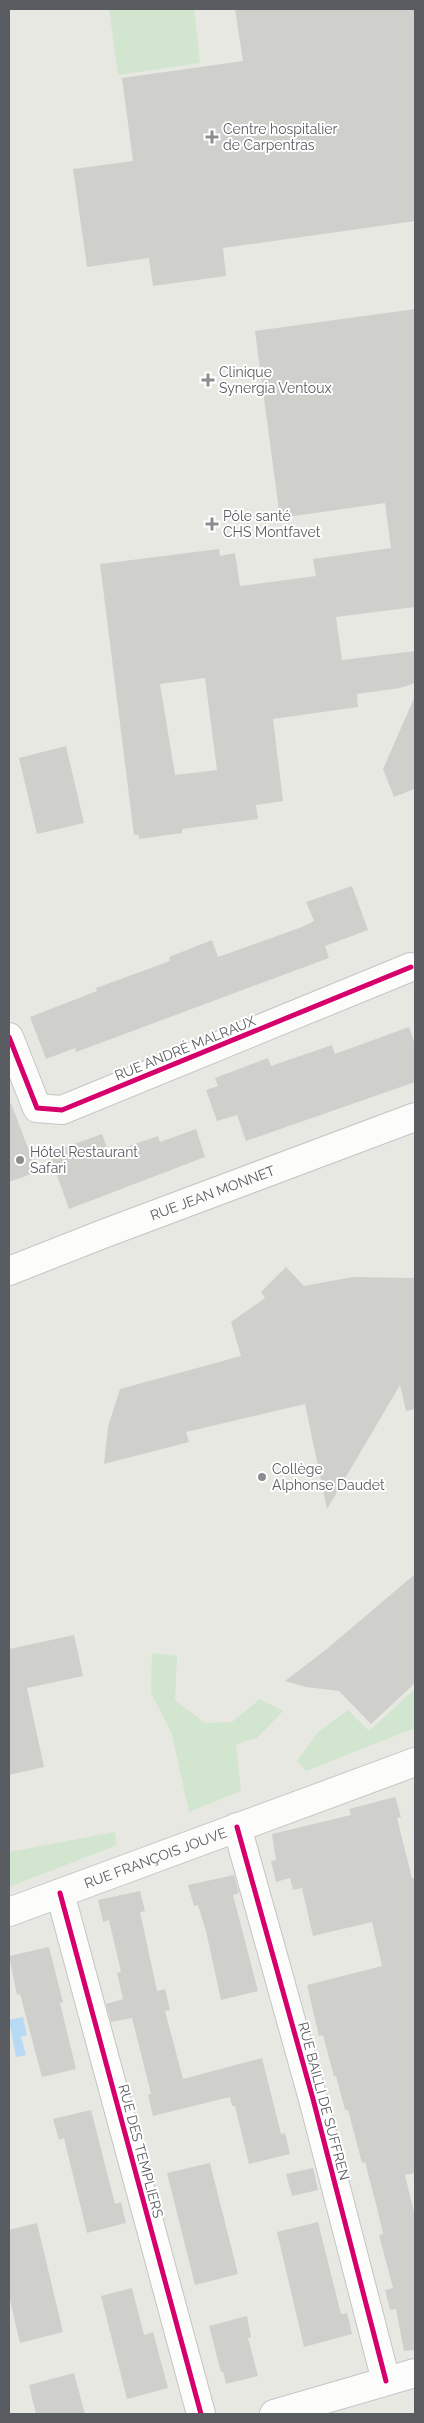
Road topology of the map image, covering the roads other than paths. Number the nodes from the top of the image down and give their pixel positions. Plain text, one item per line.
1 (410, 967) dead end
2 (9, 1037) edge
3 (415, 1117) edge
4 (9, 1271) edge
5 (415, 1762) edge
6 (237, 1827) junction
7 (60, 1893) junction
8 (9, 1912) edge
9 (415, 2372) edge
10 (386, 2381) junction
11 (317, 2409) edge
12 (201, 2414) edge
13 (274, 2414) edge

1 - 2 street, RUE ANDRÉ MALRAUX
3 - 4 street, RUE JEAN MONNET
5 - 6 street, RUE FRANÇOIS JOUVE
6 - 7 street, RUE FRANÇOIS JOUVE
6 - 10 street, RUE BAILLI DE SUFFREN
7 - 8 street, RUE FRANÇOIS JOUVE
7 - 12 street, RUE DES TEMPLIERS
9 - 10 street
10 - 11 street
11 - 13 street

